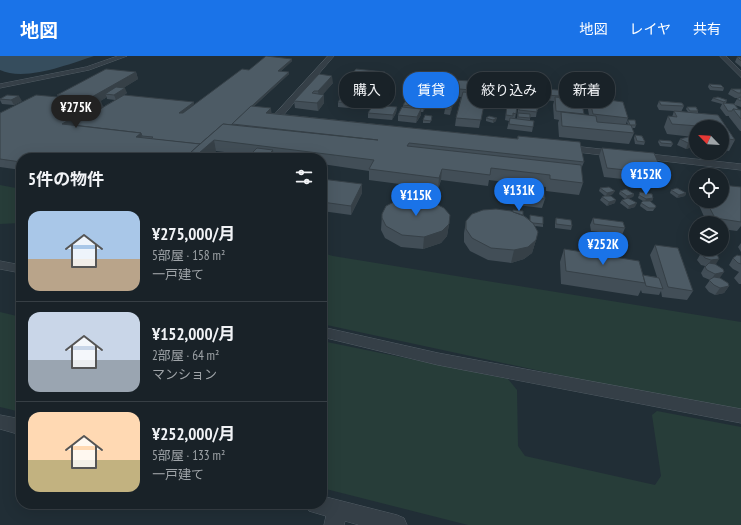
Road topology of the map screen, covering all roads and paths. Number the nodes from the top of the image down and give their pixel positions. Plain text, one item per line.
1 (124, 56) edge
2 (331, 56) edge
3 (722, 56) edge
4 (741, 75) edge
5 (0, 86) edge
6 (286, 117) edge
7 (553, 146) edge
8 (741, 167) edge
9 (0, 265) edge
10 (16, 267) edge
11 (327, 333) edge
12 (741, 416) edge
13 (0, 422) edge
14 (16, 426) edge
15 (324, 509) edge
16 (336, 517) edge
17 (397, 525) edge

1 - 5 street
2 - 6 street
3 - 4 street
7 - 8 street
9 - 10 street
11 - 12 street
13 - 14 street
15 - 16 street
16 - 17 street

